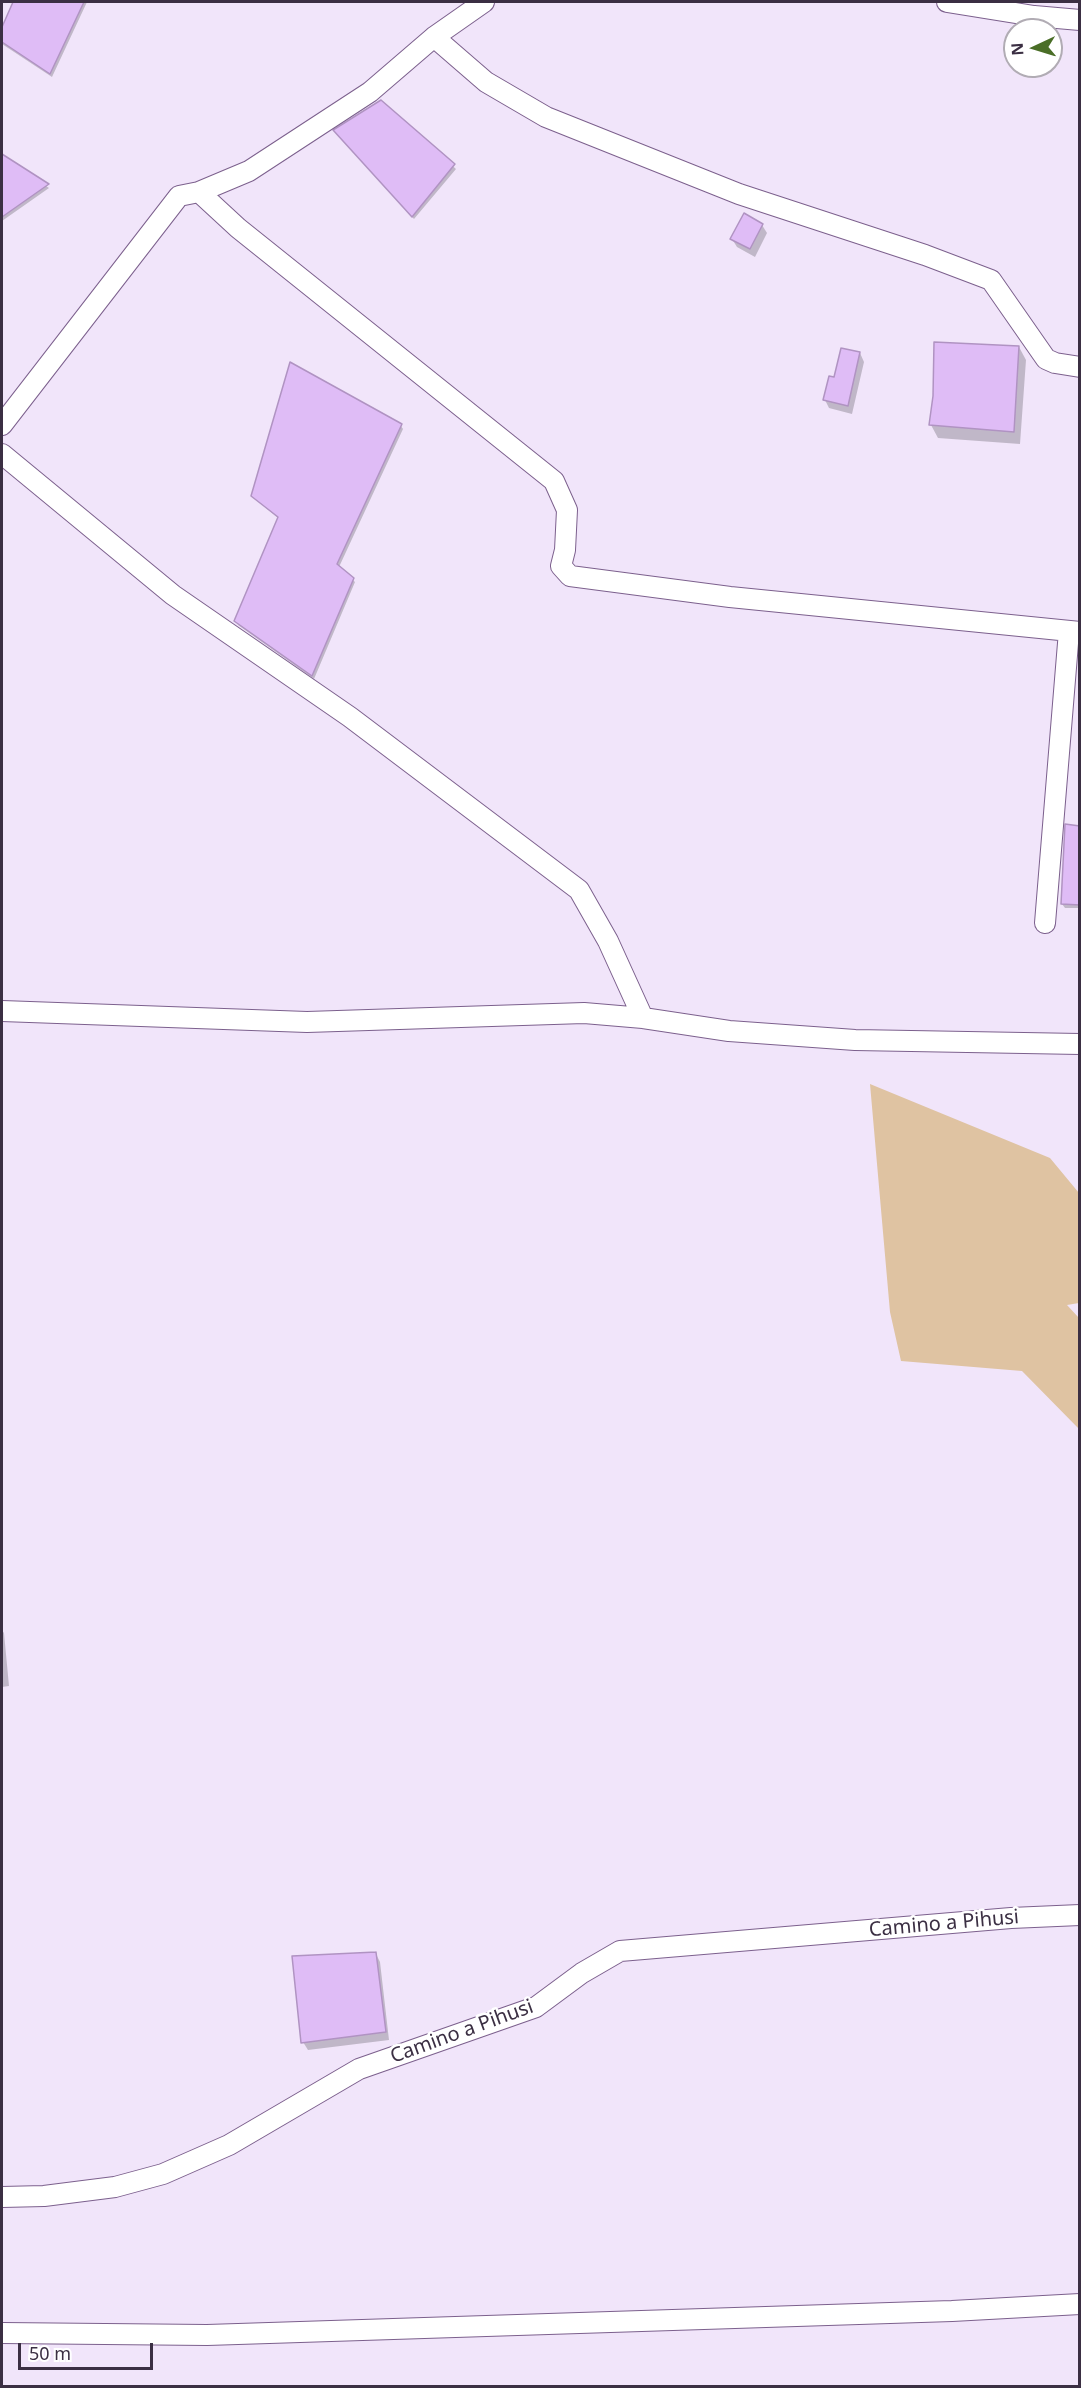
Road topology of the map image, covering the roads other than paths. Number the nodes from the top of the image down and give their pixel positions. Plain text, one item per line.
1 (484, 2) edge
2 (947, 2) edge
3 (1080, 20) edge
4 (434, 37) junction
5 (199, 192) junction
6 (1080, 367) edge
7 (2, 424) edge
8 (2, 454) edge
9 (1074, 631) edge
10 (1045, 923) dead end
11 (2, 1011) edge
12 (643, 1018) junction
13 (1080, 1044) edge
14 (1080, 1915) edge
15 (2, 2197) edge
16 (1080, 2304) edge
17 (2, 2333) edge

1 - 4 street
2 - 3 street
4 - 5 street
4 - 6 street
5 - 7 street
5 - 9 street
8 - 12 street
9 - 10 street
11 - 12 street
12 - 13 street
14 - 15 street, Camino a Pihusi
16 - 17 street

